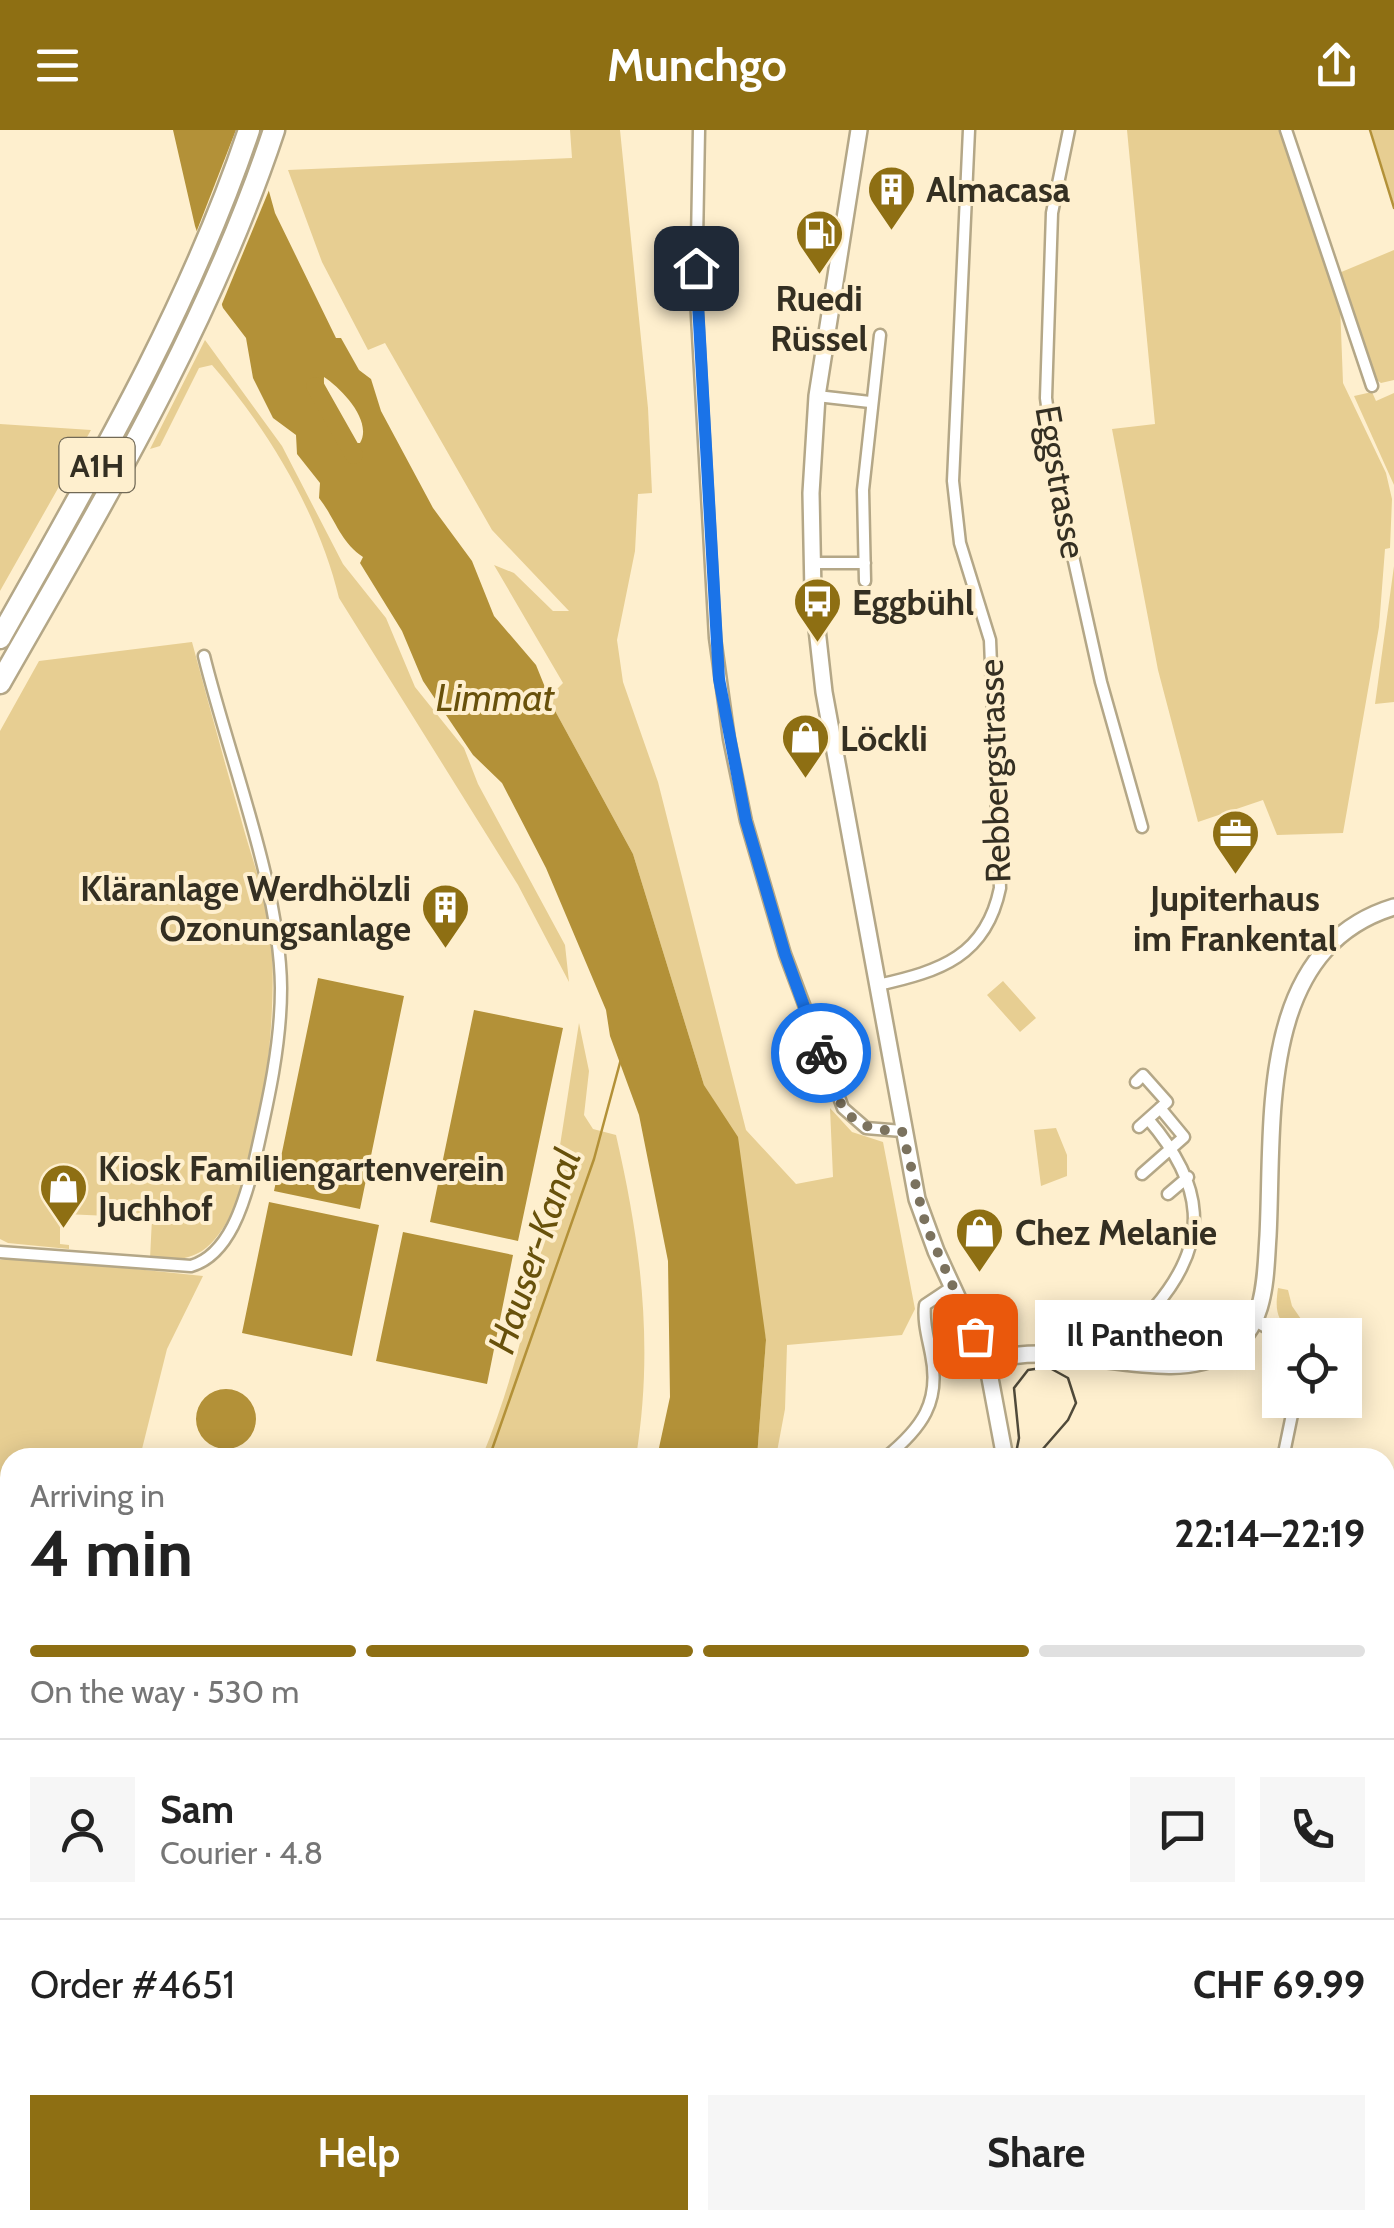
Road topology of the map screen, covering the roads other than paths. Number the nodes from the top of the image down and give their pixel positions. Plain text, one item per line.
1 (249, 130) edge
2 (274, 130) edge
3 (699, 130) edge
4 (859, 130) edge
5 (969, 130) edge
6 (1068, 130) edge
7 (1286, 130) edge
8 (880, 335) dead end
9 (1372, 386) dead end
10 (818, 396) junction
11 (870, 402) junction
12 (866, 562) junction
13 (812, 563) junction
14 (865, 581) dead end
15 (0, 638) edge
16 (204, 656) dead end
17 (0, 683) edge
18 (1142, 827) dead end
19 (1394, 907) edge
20 (878, 989) junction
21 (1136, 1082) dead end
22 (1160, 1108) junction
23 (902, 1131) junction
24 (1172, 1148) junction
25 (1142, 1174) dead end
26 (1188, 1178) junction
27 (1168, 1194) dead end
28 (0, 1252) edge
29 (952, 1287) junction
30 (1255, 1320) junction
31 (1262, 1324) edge
32 (1120, 1359) junction
33 (988, 1362) junction
34 (1291, 1418) edge
35 (898, 1448) edge
36 (1003, 1448) edge
37 (1284, 1448) edge

1 - 15 highway, A1H
2 - 17 highway, A1H
3 - 23 street
4 - 10 main road
5 - 20 street, Rebbergstrasse
6 - 18 street, Eggstrasse
7 - 9 street
8 - 11 street
10 - 11 street
10 - 13 main road
11 - 12 street
12 - 13 street
12 - 14 street
13 - 20 main road
16 - 28 street
19 - 30 main road
20 - 23 main road
21 - 22 street
22 - 24 street
22 - 24 street
23 - 29 main road
24 - 25 street
24 - 26 street
26 - 27 street
26 - 32 street
29 - 33 main road
29 - 35 street
30 - 31 street
30 - 32 main road
32 - 33 main road
33 - 36 main road
34 - 37 street

